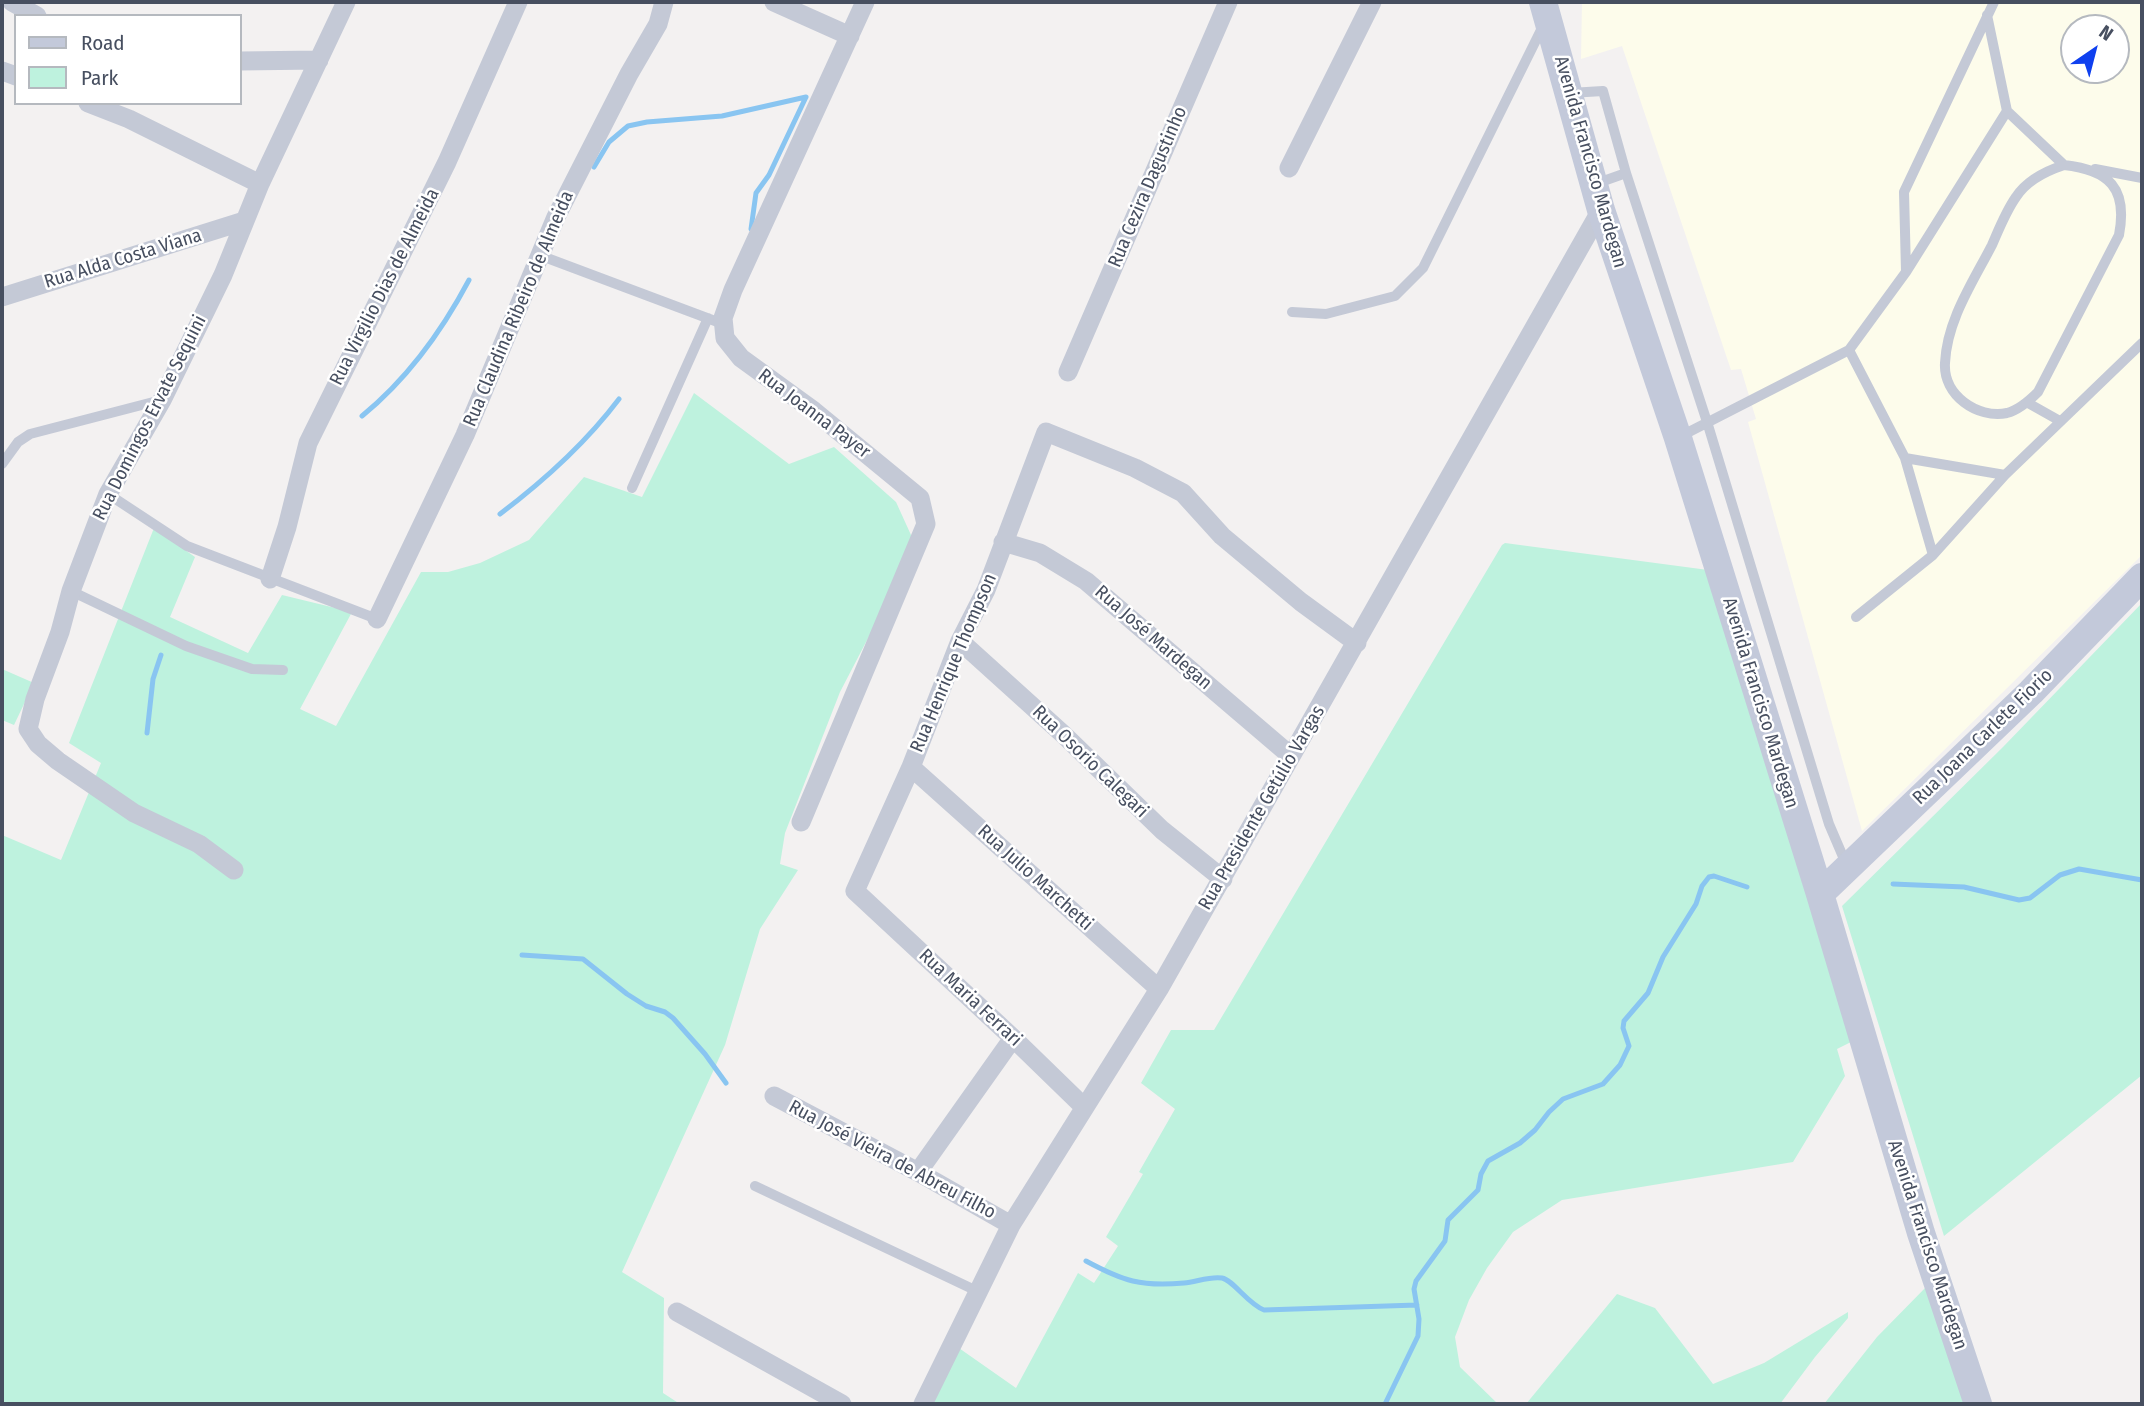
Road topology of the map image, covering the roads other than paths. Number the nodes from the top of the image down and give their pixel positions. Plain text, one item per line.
1 (12, 2) edge
2 (346, 2) edge
3 (518, 2) edge
4 (664, 2) edge
5 (774, 2) edge
6 (865, 2) edge
7 (1228, 2) edge
8 (1372, 2) edge
9 (1994, 2) edge
10 (1546, 9) edge
11 (33, 14) edge
12 (1987, 15) junction
13 (850, 36) junction
14 (319, 60) junction
15 (242, 61) edge
16 (1569, 93) junction
17 (93, 105) edge
18 (2007, 111) junction
19 (2064, 164) junction
20 (2088, 167) junction
21 (1289, 168) dead end
22 (1626, 173) junction
23 (2142, 178) edge
24 (260, 184) junction
25 (1598, 197) junction
26 (244, 221) junction
27 (540, 255) junction
28 (1906, 272) junction
29 (2, 297) edge
30 (1292, 312) dead end
31 (716, 321) junction
32 (2142, 343) edge
33 (1849, 350) junction
34 (1068, 372) dead end
35 (162, 400) junction
36 (2028, 403) junction
37 (2060, 421) junction
38 (1708, 425) junction
39 (1678, 438) junction
40 (1905, 458) junction
41 (2, 464) edge
42 (2005, 475) junction
43 (632, 488) dead end
44 (108, 494) junction
45 (1003, 542) junction
46 (1933, 555) junction
47 (2142, 577) edge
48 (270, 579) junction
49 (71, 591) junction
50 (1856, 617) dead end
51 (377, 618) joint
52 (960, 641) junction
53 (1357, 643) junction
54 (283, 670) dead end
55 (1291, 756) junction
56 (911, 767) junction
57 (801, 822) dead end
58 (1848, 868) junction
59 (234, 870) dead end
60 (1223, 879) junction
61 (855, 891) joint
62 (1821, 894) junction
63 (1159, 989) junction
64 (1013, 1038) junction
65 (774, 1096) dead end
66 (1084, 1107) junction
67 (918, 1172) junction
68 (755, 1186) dead end
69 (1011, 1224) junction
70 (979, 1292) junction
71 (677, 1312) dead end
72 (842, 1404) edge
73 (923, 1404) edge
74 (1978, 1404) edge

1 - 11 street
2 - 14 street, Rua Domingos Ervate Sequini
3 - 48 street, Rua Virgilio Dias de Almeida
4 - 27 street, Rua Claudina Ribeiro de Almeida
5 - 13 street
6 - 13 street
7 - 34 street, Rua Cezira Dagustinho
8 - 21 street
9 - 12 lane
10 - 16 main road, Avenida Francisco Mardegan
10 - 30 lane
12 - 18 lane
12 - 28 lane
13 - 31 street
14 - 15 street
14 - 24 street, Rua Domingos Ervate Sequini
16 - 22 lane
16 - 25 main road, Avenida Francisco Mardegan
17 - 24 street
18 - 19 lane
18 - 28 lane
19 - 20 lane
19 - 36 lane
20 - 23 lane
20 - 36 lane
22 - 25 lane
22 - 38 lane
24 - 26 street, Rua Domingos Ervate Sequini
25 - 39 main road, Avenida Francisco Mardegan
25 - 53 street, Rua Presidente Getúlio Vargas
26 - 29 street, Rua Alda Costa Viana
26 - 35 street, Rua Domingos Ervate Sequini
27 - 31 lane
27 - 51 street, Rua Claudina Ribeiro de Almeida
28 - 33 lane
31 - 43 lane
31 - 57 street, Rua Joanna Payer
32 - 37 lane
33 - 38 lane
33 - 40 lane
35 - 41 lane
35 - 44 street, Rua Domingos Ervate Sequini
36 - 37 lane
37 - 42 lane
38 - 39 lane
38 - 58 lane
39 - 62 main road, Avenida Francisco Mardegan
40 - 42 lane
40 - 46 lane
42 - 46 lane
44 - 48 lane
44 - 49 street, Rua Domingos Ervate Sequini
45 - 52 street, Rua Henrique Thompson
45 - 53 street, Rua Henrique Thompson
45 - 55 street, Rua José Mardegan
46 - 50 lane
47 - 58 main road, Rua Joana Carlete Fiorio
48 - 51 lane
49 - 54 lane
49 - 59 street, Rua Domingos Ervate Sequini
52 - 56 street, Rua Henrique Thompson
52 - 60 street, Rua Osorio Calegari
53 - 55 street, Rua Presidente Getúlio Vargas
55 - 60 street, Rua Presidente Getúlio Vargas
56 - 61 street, Rua Henrique Thompson
56 - 63 street, Rua Julio Marchetti
58 - 62 main road, Rua Joana Carlete Fiorio
60 - 63 street, Rua Presidente Getúlio Vargas
61 - 64 street, Rua Maria Ferrari
62 - 74 main road, Avenida Francisco Mardegan
63 - 66 street, Rua Presidente Getúlio Vargas
64 - 66 street, Rua Maria Ferrari
64 - 67 street
65 - 67 street, Rua José Vieira de Abreu Filho
66 - 69 street, Rua Presidente Getúlio Vargas
67 - 69 street, Rua José Vieira de Abreu Filho
68 - 70 lane
69 - 70 street, Rua Presidente Getúlio Vargas
70 - 73 street, Rua Presidente Getúlio Vargas
71 - 72 street

